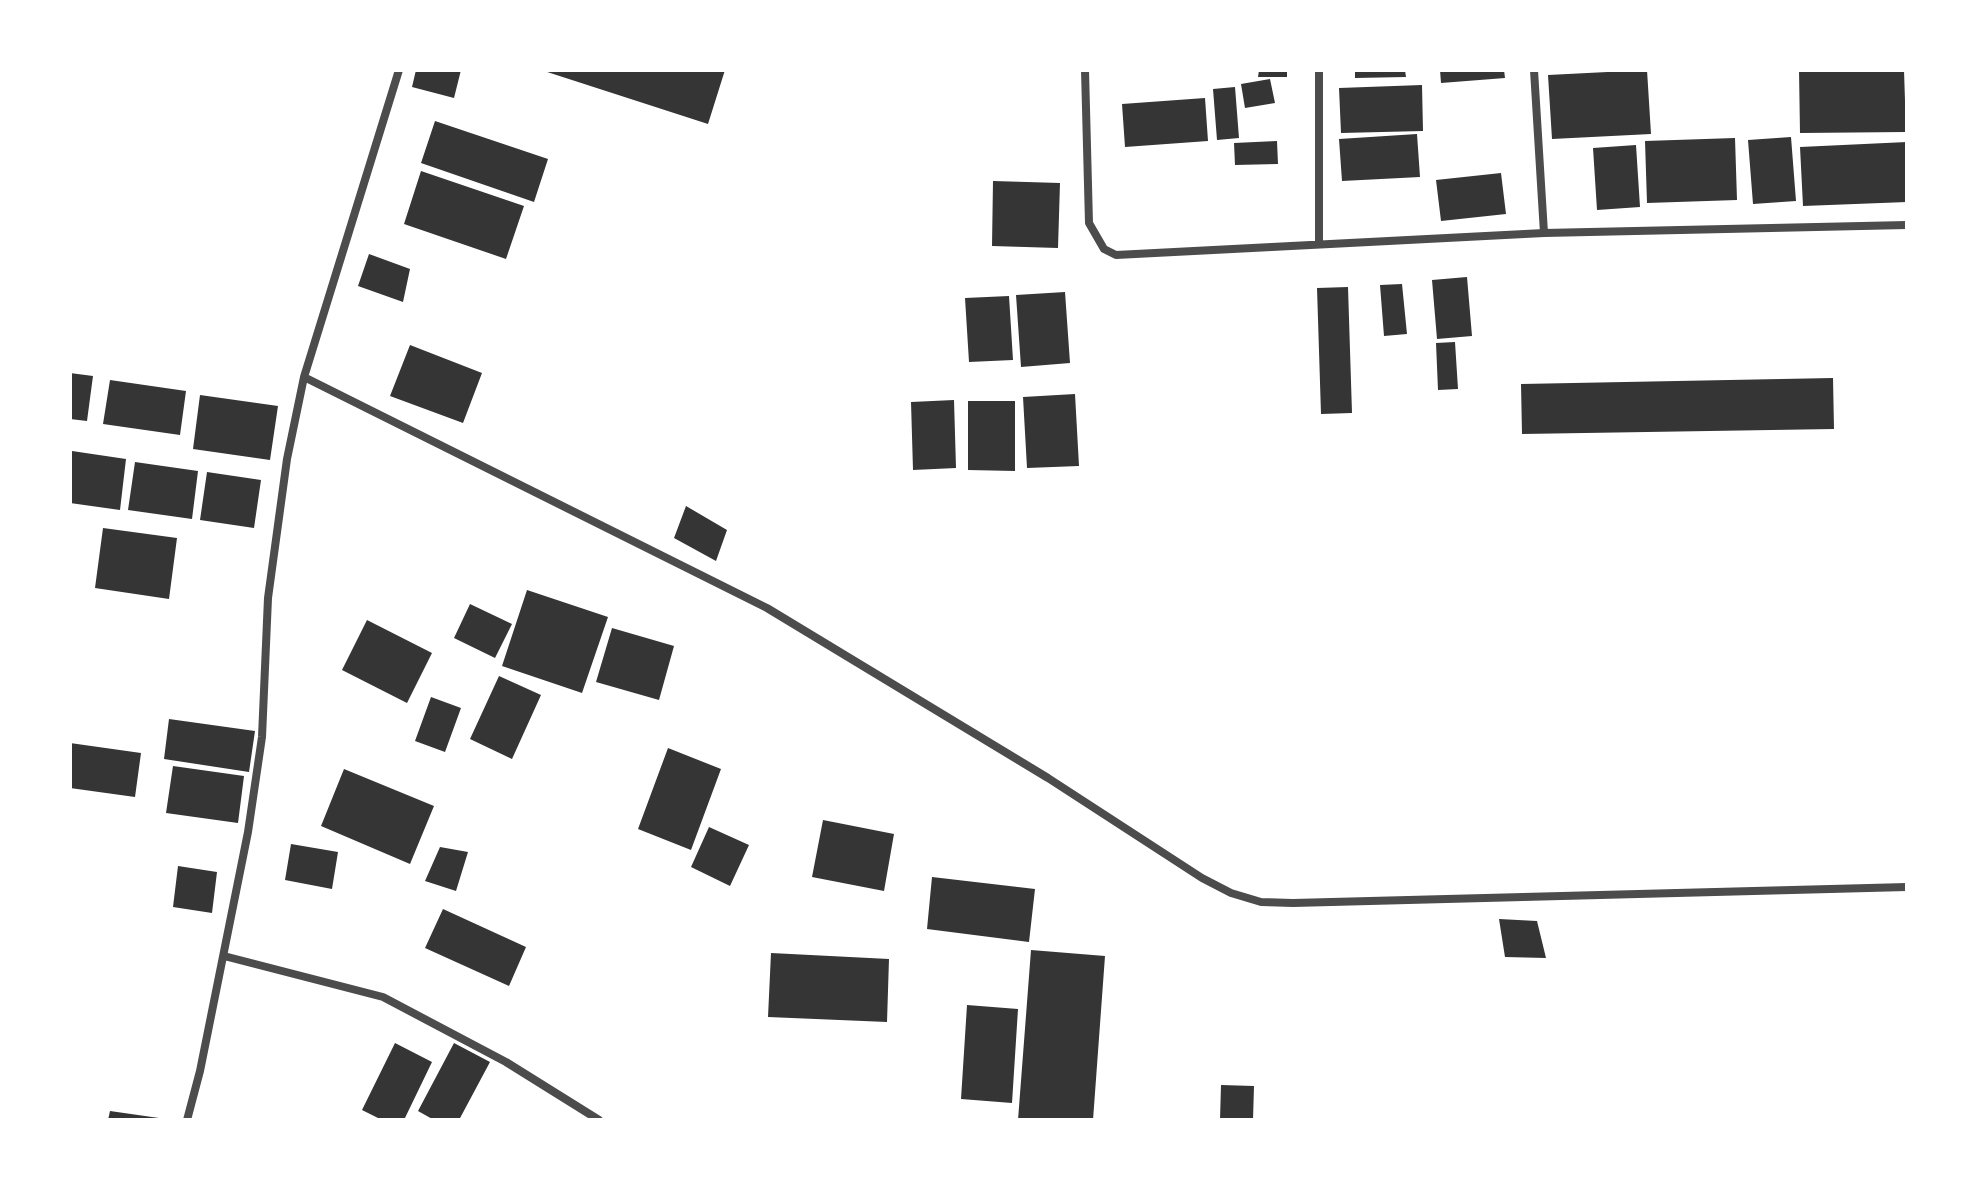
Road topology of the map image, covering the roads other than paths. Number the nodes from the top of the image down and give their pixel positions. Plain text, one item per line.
1 (399, 70) edge
2 (1085, 70) edge
3 (1319, 70) edge
4 (1534, 70) edge
5 (1907, 225) edge
6 (1544, 233) junction
7 (1319, 244) junction
8 (304, 377) junction
9 (1907, 887) edge
10 (224, 956) junction
11 (187, 1120) edge
12 (599, 1120) edge

1 - 8 street
2 - 7 street
3 - 7 street
4 - 6 street
5 - 6 street
6 - 7 street
8 - 9 street
8 - 10 street
10 - 11 street
10 - 12 street

